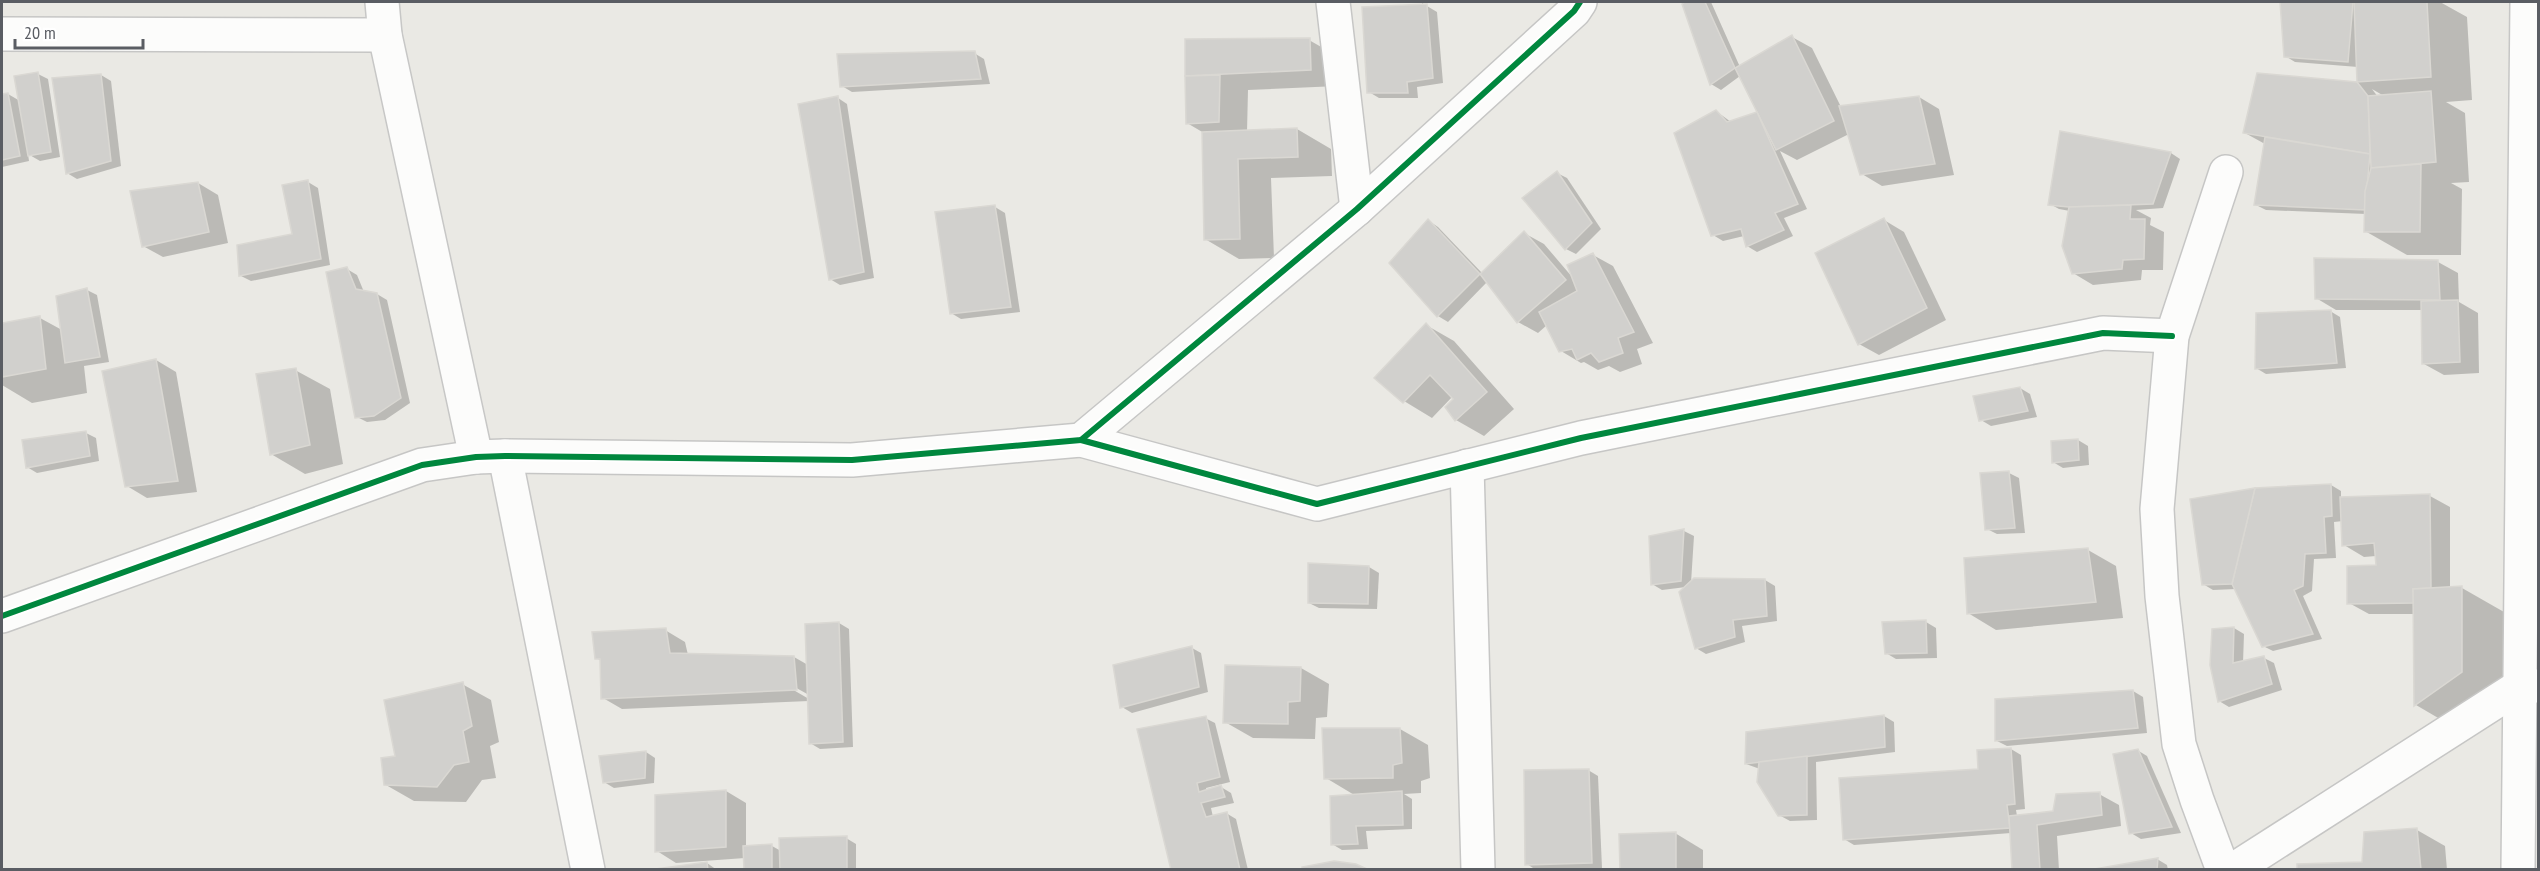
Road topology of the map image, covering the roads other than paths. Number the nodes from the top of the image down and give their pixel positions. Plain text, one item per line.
1 (382, 2) edge
2 (1333, 2) edge
3 (1580, 2) edge
4 (2527, 2) edge
5 (2, 34) edge
6 (385, 35) junction
7 (2226, 172) dead end
8 (1357, 209) junction
9 (2172, 336) junction
10 (1081, 440) junction
11 (490, 456) junction
12 (1467, 466) junction
13 (2, 616) edge
14 (2529, 686) edge
15 (588, 870) edge
16 (1478, 870) edge
17 (2223, 870) edge
18 (2233, 870) edge
19 (2518, 870) edge

1 - 6 street
2 - 8 street
3 - 8 street
4 - 14 street
5 - 6 street
6 - 11 street
7 - 9 street
8 - 10 street
9 - 12 street
9 - 17 street
10 - 11 street
10 - 12 street
11 - 13 street
11 - 15 street
12 - 16 street
14 - 18 street
14 - 19 street

